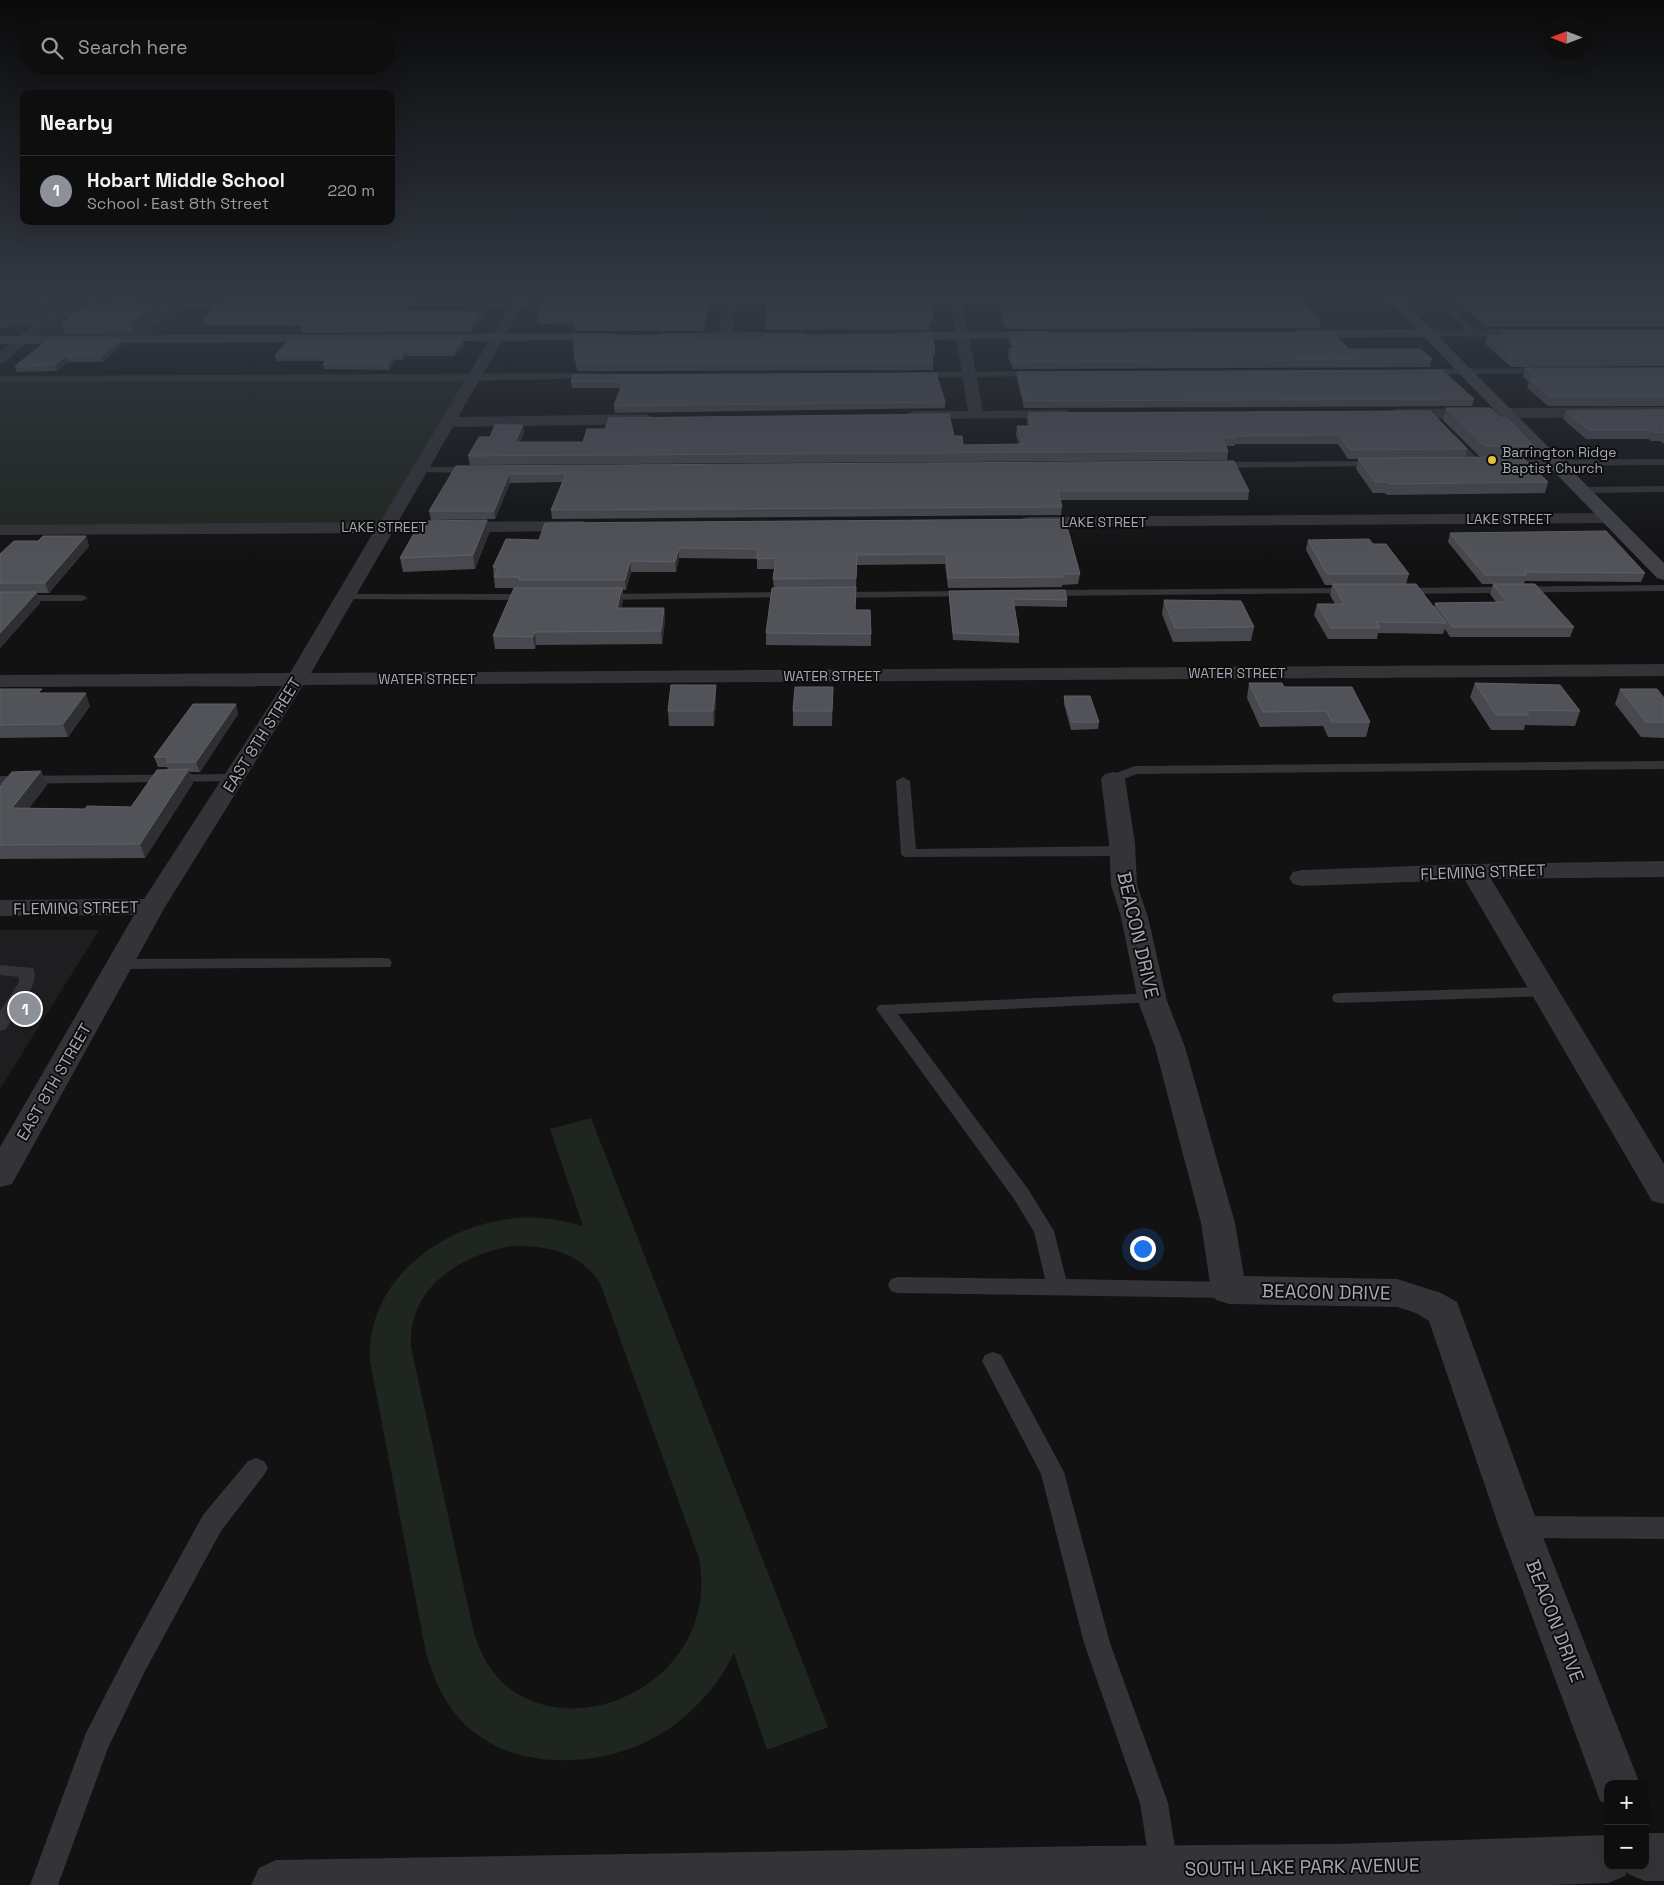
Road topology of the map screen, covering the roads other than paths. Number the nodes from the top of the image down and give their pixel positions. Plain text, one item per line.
1 (472, 382) edge
2 (970, 382) edge
3 (1476, 382) edge
4 (1664, 412) edge
5 (1508, 413) junction
6 (1381, 414) edge
7 (976, 415) junction
8 (1084, 415) edge
9 (896, 416) edge
10 (658, 419) edge
11 (1437, 421) junction
12 (449, 422) junction
13 (1664, 462) edge
14 (1556, 463) junction
15 (1387, 464) edge
16 (1198, 465) edge
17 (420, 470) junction
18 (490, 470) edge
19 (1664, 489) edge
20 (1581, 490) junction
21 (1609, 518) junction
22 (1012, 522) edge
23 (595, 526) edge
24 (386, 527) junction
25 (0, 530) edge
26 (1664, 574) edge
27 (1664, 588) edge
28 (1370, 591) edge
29 (1390, 591) edge
30 (986, 594) edge
31 (1034, 594) edge
32 (804, 595) edge
33 (823, 595) edge
34 (593, 596) edge
35 (345, 597) junction
36 (546, 597) edge
37 (0, 598) edge
38 (82, 598) dead end
39 (1664, 670) edge
40 (296, 680) junction
41 (0, 681) edge
42 (1664, 765) edge
43 (234, 778) junction
44 (1113, 779) joint
45 (0, 780) edge
46 (903, 780) dead end
47 (1122, 852) junction
48 (1664, 869) edge
49 (1473, 872) junction
50 (1302, 878) dead end
51 (152, 907) junction
52 (0, 908) edge
53 (384, 963) dead end
54 (122, 964) junction
55 (0, 970) edge
56 (1544, 992) junction
57 (1152, 998) junction
58 (1340, 998) dead end
59 (0, 1025) edge
60 (0, 1175) edge
61 (1664, 1192) edge
62 (898, 1285) dead end
63 (1058, 1288) junction
64 (1229, 1290) junction
65 (993, 1361) dead end
66 (256, 1468) dead end
67 (1520, 1528) junction
68 (1664, 1528) edge
69 (1615, 1780) edge
70 (1649, 1857) edge
71 (1664, 1857) edge
72 (1604, 1859) edge
73 (1165, 1870) junction
74 (44, 1885) edge
75 (276, 1885) edge

1 - 12 street, EAST 8TH STREET
2 - 7 street
3 - 5 main road
4 - 5 street
5 - 11 street
5 - 14 main road
6 - 11 street
7 - 8 street
7 - 9 street
10 - 12 street
11 - 14 lane
12 - 17 street, EAST 8TH STREET
13 - 14 lane
14 - 20 main road
15 - 16 lane
17 - 18 lane
17 - 24 street, EAST 8TH STREET
19 - 20 lane
20 - 21 main road
21 - 22 street, LAKE STREET
21 - 26 main road
23 - 24 street, LAKE STREET
24 - 25 street, LAKE STREET
24 - 35 street, EAST 8TH STREET
27 - 29 lane
28 - 31 lane
30 - 33 lane
32 - 34 lane
35 - 36 lane
35 - 40 street, EAST 8TH STREET
37 - 38 lane
39 - 40 street, WATER STREET
40 - 41 street, WATER STREET
40 - 43 street, EAST 8TH STREET
42 - 44 lane
43 - 45 lane
43 - 51 street, EAST 8TH STREET
44 - 47 street, BEACON DRIVE
46 - 47 lane
47 - 57 street, BEACON DRIVE
48 - 49 street, FLEMING STREET
49 - 50 street, FLEMING STREET
49 - 56 street
51 - 52 street, FLEMING STREET
51 - 54 street, EAST 8TH STREET
53 - 54 lane
54 - 60 street, EAST 8TH STREET
55 - 59 lane
56 - 58 lane
56 - 61 street
57 - 63 lane
57 - 64 street, BEACON DRIVE
62 - 63 lane
63 - 64 lane
64 - 67 street, BEACON DRIVE
65 - 73 lane
66 - 74 lane
67 - 68 lane
67 - 69 street, BEACON DRIVE
70 - 71 street
72 - 73 street, SOUTH LAKE PARK AVENUE
73 - 75 street, SOUTH LAKE PARK AVENUE

